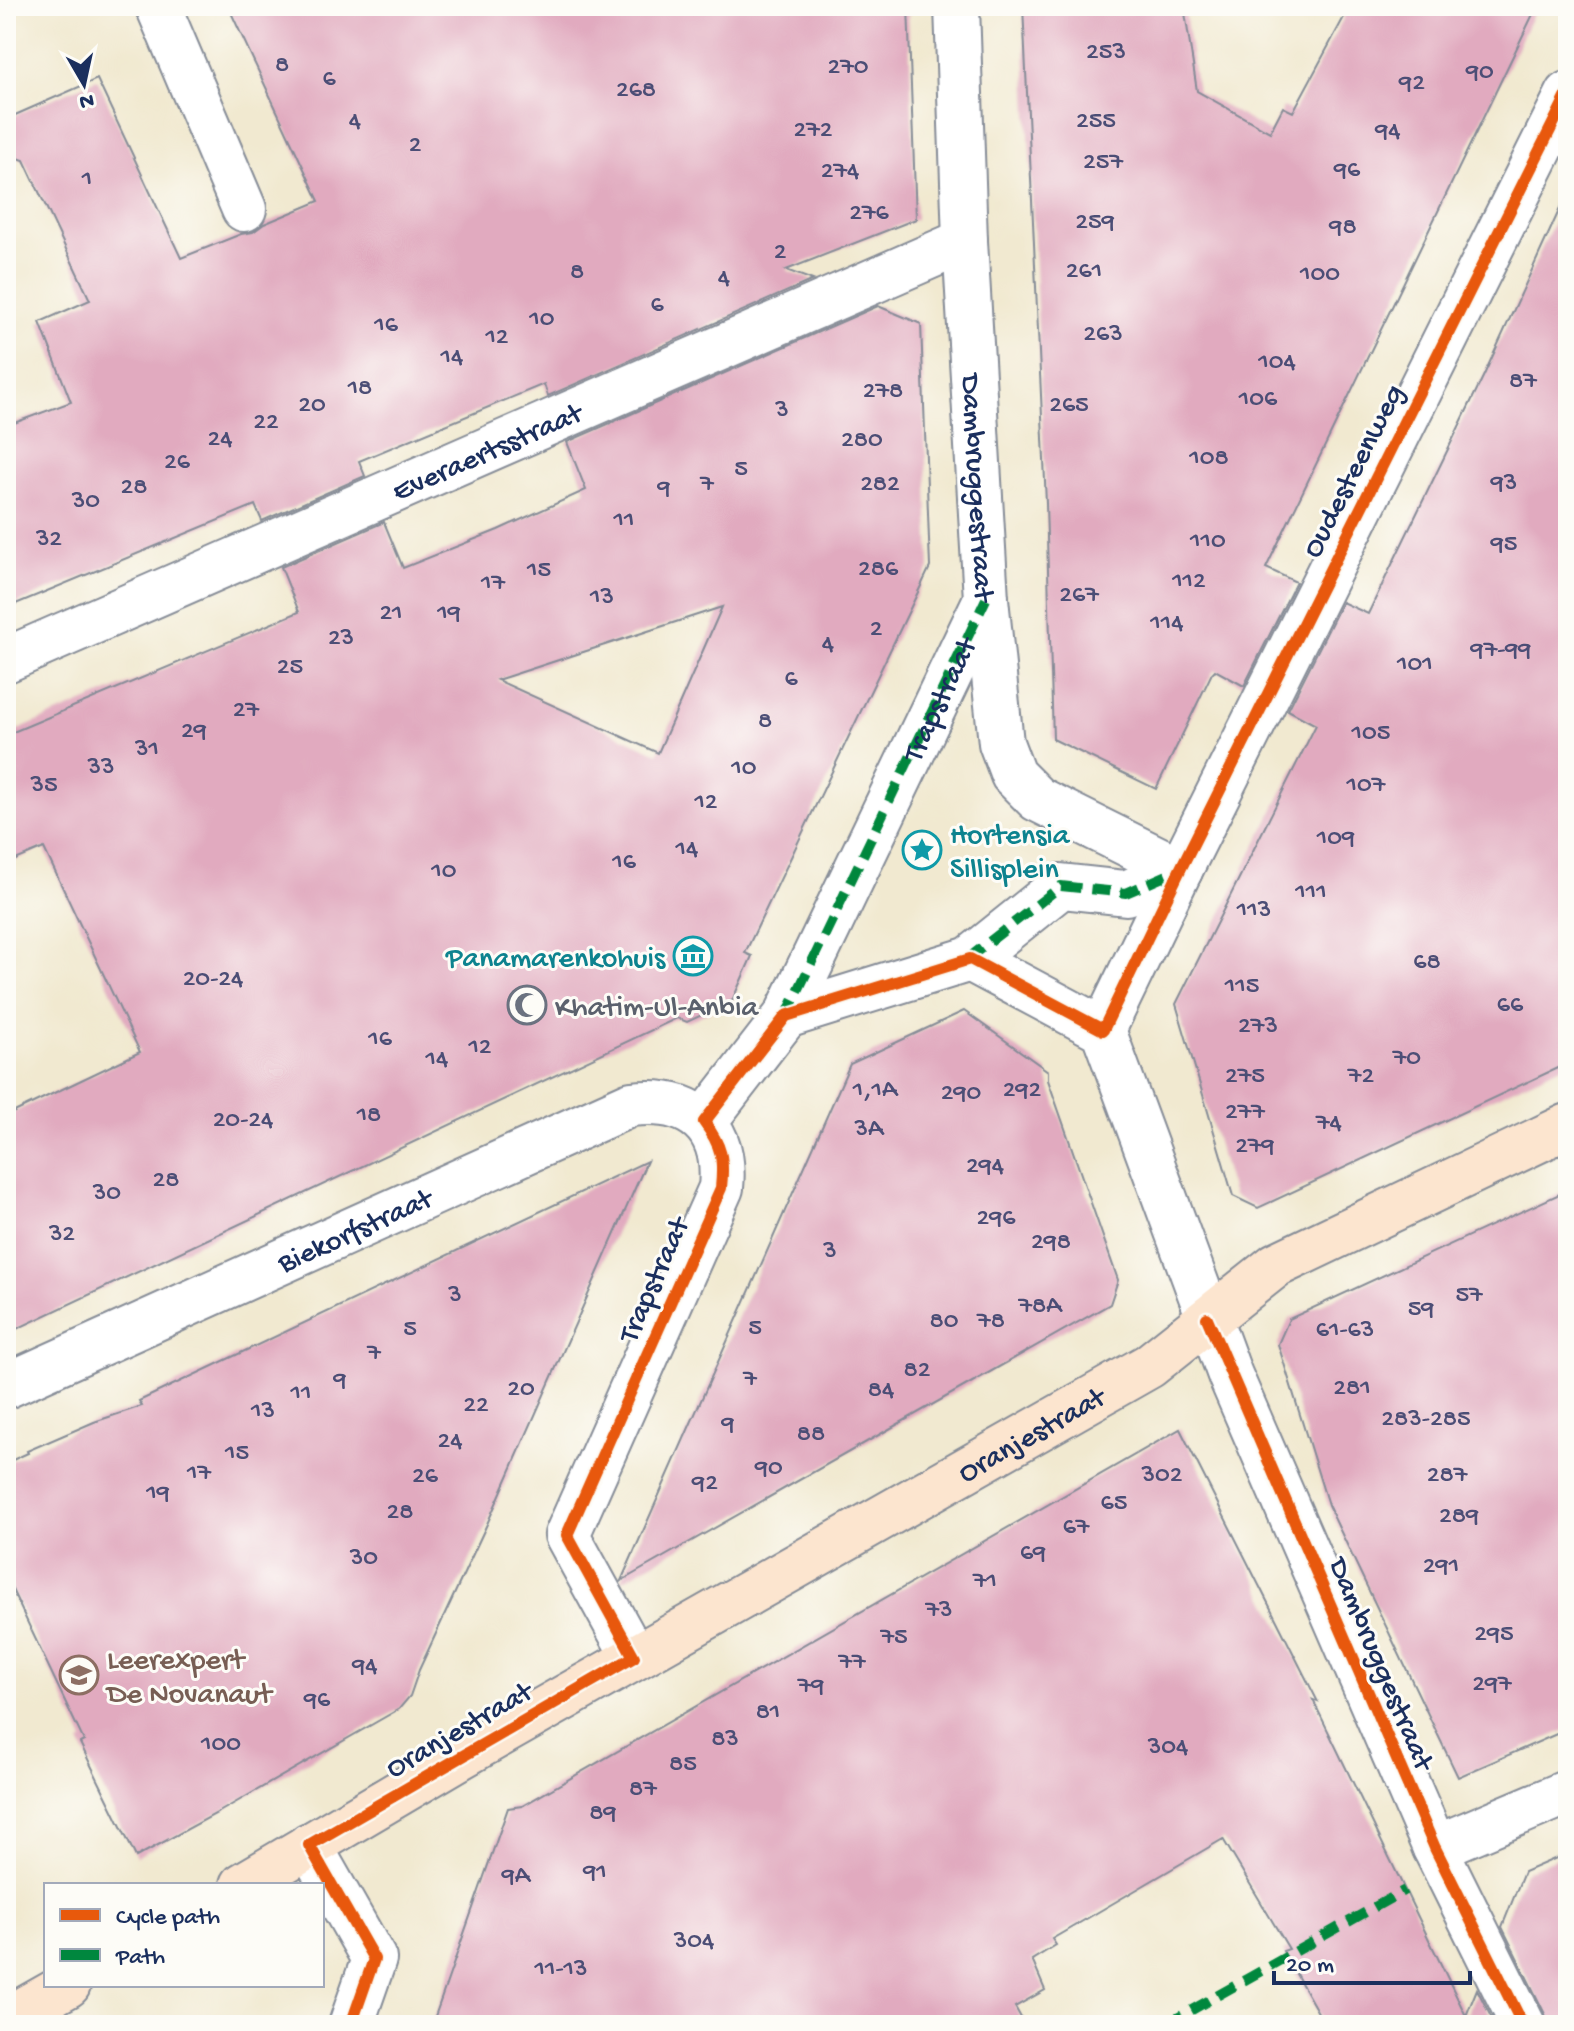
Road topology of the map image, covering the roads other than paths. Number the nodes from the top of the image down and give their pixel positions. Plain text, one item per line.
1 (158, 6) edge
2 (957, 6) edge
3 (1568, 94) edge
4 (244, 209) dead end
5 (965, 241) junction
6 (986, 599) junction
7 (6, 660) edge
8 (1180, 870) junction
9 (970, 959) junction
10 (786, 1016) junction
11 (1103, 1030) junction
12 (704, 1122) junction
13 (1568, 1126) edge
14 (1207, 1318) junction
15 (6, 1386) edge
16 (634, 1657) junction
17 (1568, 1792) edge
18 (309, 1845) junction
19 (1435, 1848) junction
20 (246, 1883) edge
21 (64, 1987) edge
22 (6, 2020) edge
23 (351, 2025) edge
24 (1523, 2025) edge

1 - 4 street
2 - 5 street, Dambruggestraat
3 - 8 street, Oudesteenweg
5 - 6 street, Dambruggestraat
5 - 7 street, Everaertsstraat
6 - 8 street, Dambruggestraat
6 - 10 street, Trapstraat
8 - 9 street
8 - 11 street
9 - 10 street
9 - 11 street
10 - 12 street, Trapstraat
11 - 14 street, Dambruggestraat
12 - 15 street, Biekorfstraat
12 - 16 street, Trapstraat
13 - 14 street, Oranjestraat
14 - 16 street, Oranjestraat
14 - 19 street, Dambruggestraat
16 - 18 street, Oranjestraat
17 - 19 street
18 - 20 street, Oranjestraat
18 - 23 street
19 - 24 street, Dambruggestraat
21 - 22 street

